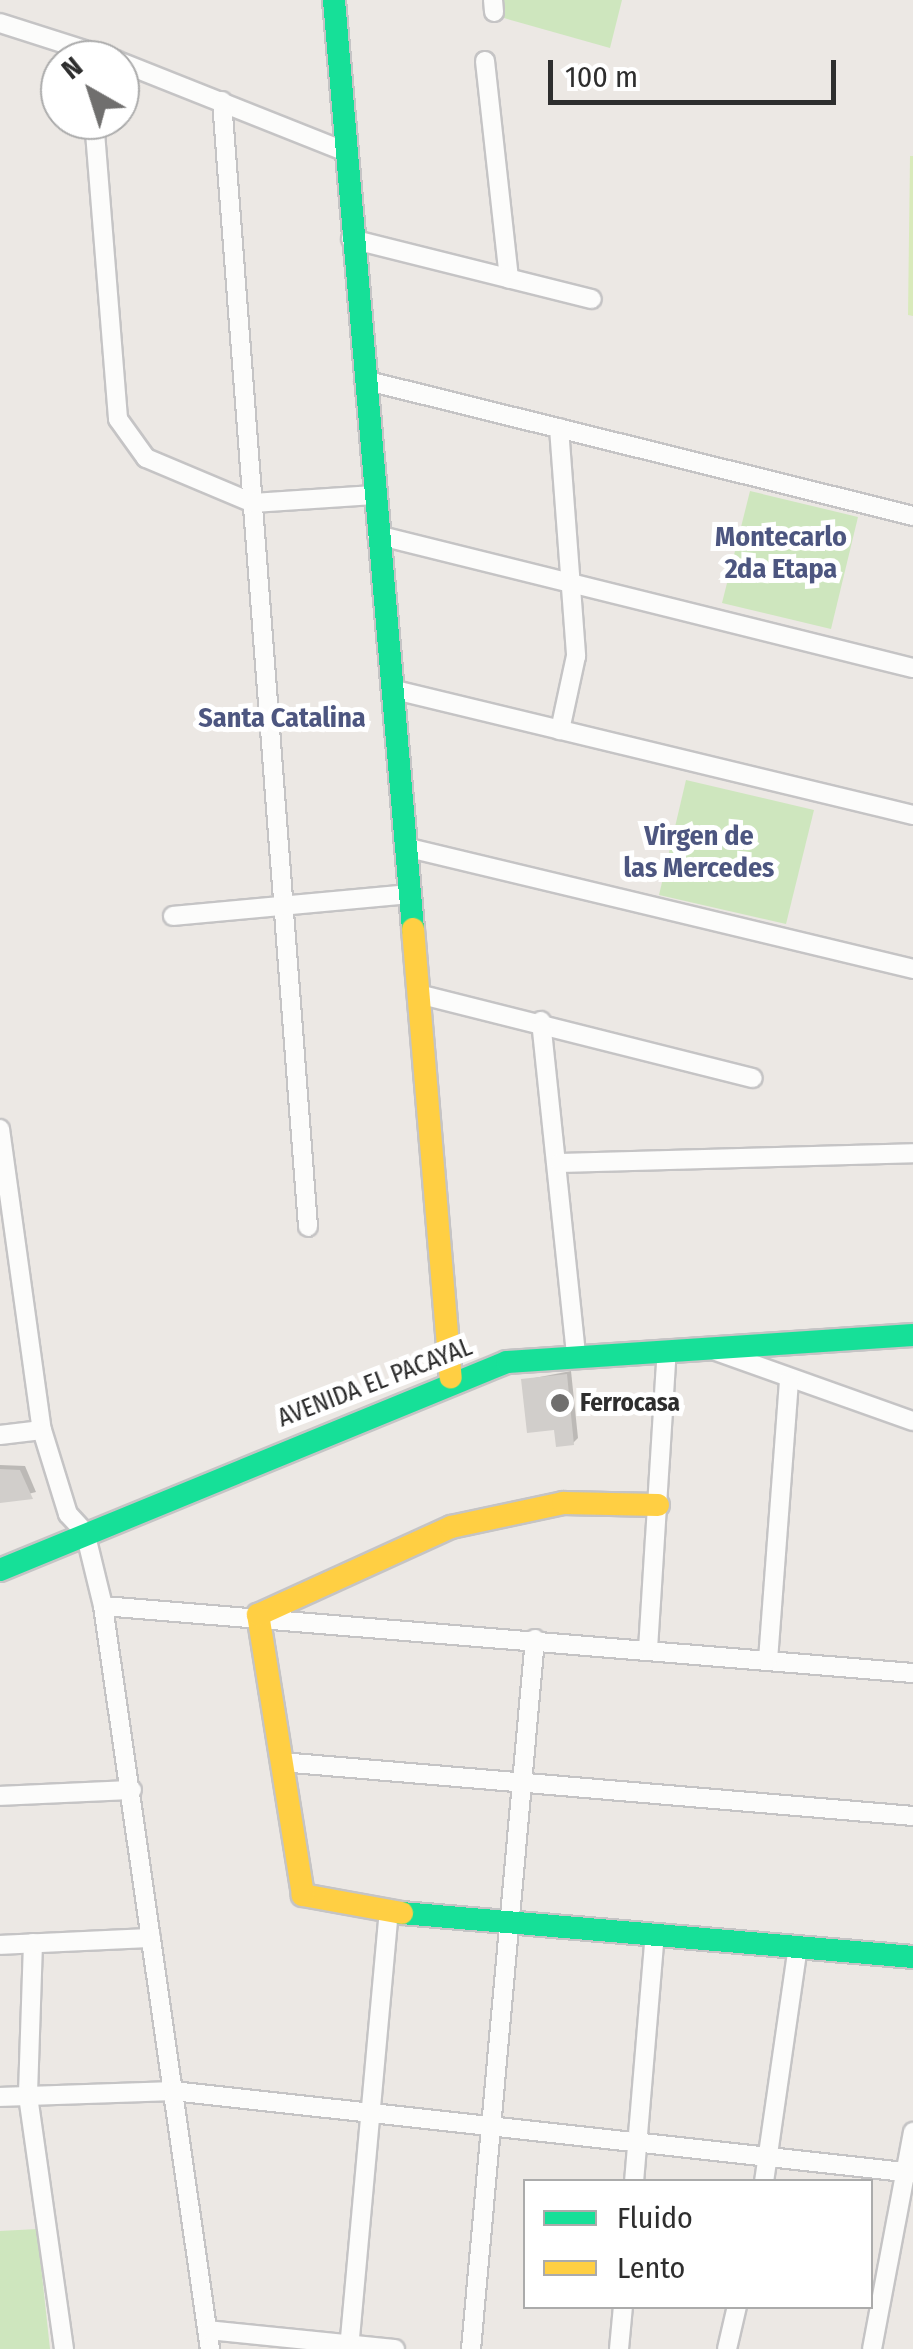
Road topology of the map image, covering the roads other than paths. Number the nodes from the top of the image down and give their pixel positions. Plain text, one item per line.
1 (334, 0) edge
2 (0, 23) edge
3 (47, 40) edge
4 (485, 61) dead end
5 (140, 69) edge
6 (222, 101) junction
7 (96, 140) edge
8 (344, 151) junction
9 (352, 239) junction
10 (509, 278) junction
11 (592, 300) dead end
12 (364, 380) junction
13 (559, 428) junction
14 (374, 494) junction
15 (253, 503) junction
16 (913, 516) edge
17 (378, 535) junction
18 (571, 583) junction
19 (913, 668) edge
20 (391, 689) junction
21 (560, 730) junction
22 (913, 815) edge
23 (405, 847) junction
24 (409, 894) junction
25 (283, 904) junction
26 (173, 916) dead end
27 (913, 969) edge
28 (418, 994) junction
29 (542, 1021) junction
30 (753, 1078) dead end
31 (0, 1129) edge
32 (913, 1154) edge
33 (560, 1163) junction
34 (308, 1227) dead end
35 (0, 1228) edge
36 (15, 1248) junction
37 (913, 1335) edge
38 (712, 1349) junction
39 (667, 1351) junction
40 (576, 1355) junction
41 (451, 1377) junction
42 (788, 1380) junction
43 (913, 1421) edge
44 (42, 1430) junction
45 (0, 1435) edge
46 (658, 1505) junction
47 (85, 1532) junction
48 (0, 1570) edge
49 (103, 1606) junction
50 (258, 1615) junction
51 (534, 1639) junction
52 (648, 1649) junction
53 (768, 1660) junction
54 (913, 1672) edge
55 (281, 1762) junction
56 (522, 1783) junction
57 (132, 1790) junction
58 (0, 1796) edge
59 (913, 1816) edge
60 (389, 1912) junction
61 (510, 1923) junction
62 (655, 1934) junction
63 (152, 1938) junction
64 (33, 1943) junction
65 (0, 1945) edge
66 (798, 1945) junction
67 (913, 1957) edge
68 (173, 2091) junction
69 (28, 2096) junction
70 (0, 2097) edge
71 (366, 2111) junction
72 (488, 2124) junction
73 (913, 2132) edge
74 (637, 2141) junction
75 (770, 2155) junction
76 (911, 2173) edge
77 (634, 2179) edge
78 (765, 2179) edge
79 (623, 2309) edge
80 (736, 2309) edge
81 (208, 2330) junction
82 (349, 2347) edge
83 (64, 2349) edge
84 (210, 2349) edge
85 (395, 2349) edge
86 (470, 2349) edge
87 (619, 2349) edge
88 (728, 2349) edge
89 (872, 2349) edge

1 - 8 street
2 - 3 street
4 - 10 street
5 - 6 street
6 - 8 street
6 - 15 street
7 - 15 street
8 - 9 street
9 - 10 street
9 - 12 street
10 - 11 street
12 - 13 street
12 - 14 street
13 - 16 street
13 - 18 street
14 - 15 street
14 - 17 street
15 - 25 street
17 - 18 street
17 - 20 street
18 - 19 street
18 - 21 street
20 - 21 street
20 - 23 street
21 - 22 street
23 - 24 street
23 - 27 street
24 - 25 street
24 - 28 street
25 - 26 street
25 - 34 street
28 - 29 street
28 - 41 street
29 - 30 street
29 - 33 street
31 - 36 street
32 - 33 street
33 - 40 street
35 - 36 street
36 - 44 street
37 - 38 street, AVENIDA EL PACAYAL
38 - 39 street, AVENIDA EL PACAYAL
38 - 42 street
39 - 40 street, AVENIDA EL PACAYAL
39 - 46 street
40 - 41 street, AVENIDA EL PACAYAL
41 - 47 street, AVENIDA EL PACAYAL
42 - 43 street
42 - 53 street
44 - 45 street
44 - 47 street
46 - 50 street
46 - 52 street
47 - 48 street, AVENIDA EL PACAYAL
47 - 49 street
49 - 50 street
49 - 57 street
50 - 51 street
50 - 55 street
51 - 52 street
51 - 56 street
52 - 53 street
53 - 54 street
55 - 56 street
55 - 60 street
56 - 59 street
56 - 61 street
57 - 58 street
57 - 63 street
60 - 61 street
60 - 71 street
61 - 62 street
61 - 72 street
62 - 66 street
62 - 74 street
63 - 64 street
63 - 68 street
64 - 65 street
64 - 69 street
66 - 67 street
66 - 75 street
68 - 69 street
68 - 71 street
68 - 81 street
69 - 70 street
69 - 83 street
71 - 72 street
71 - 82 street
72 - 74 street
72 - 86 street
73 - 76 street
74 - 75 street
74 - 77 street
75 - 76 street
75 - 78 street
76 - 89 street
79 - 87 street
80 - 88 street
81 - 82 street
81 - 84 street
82 - 85 street

